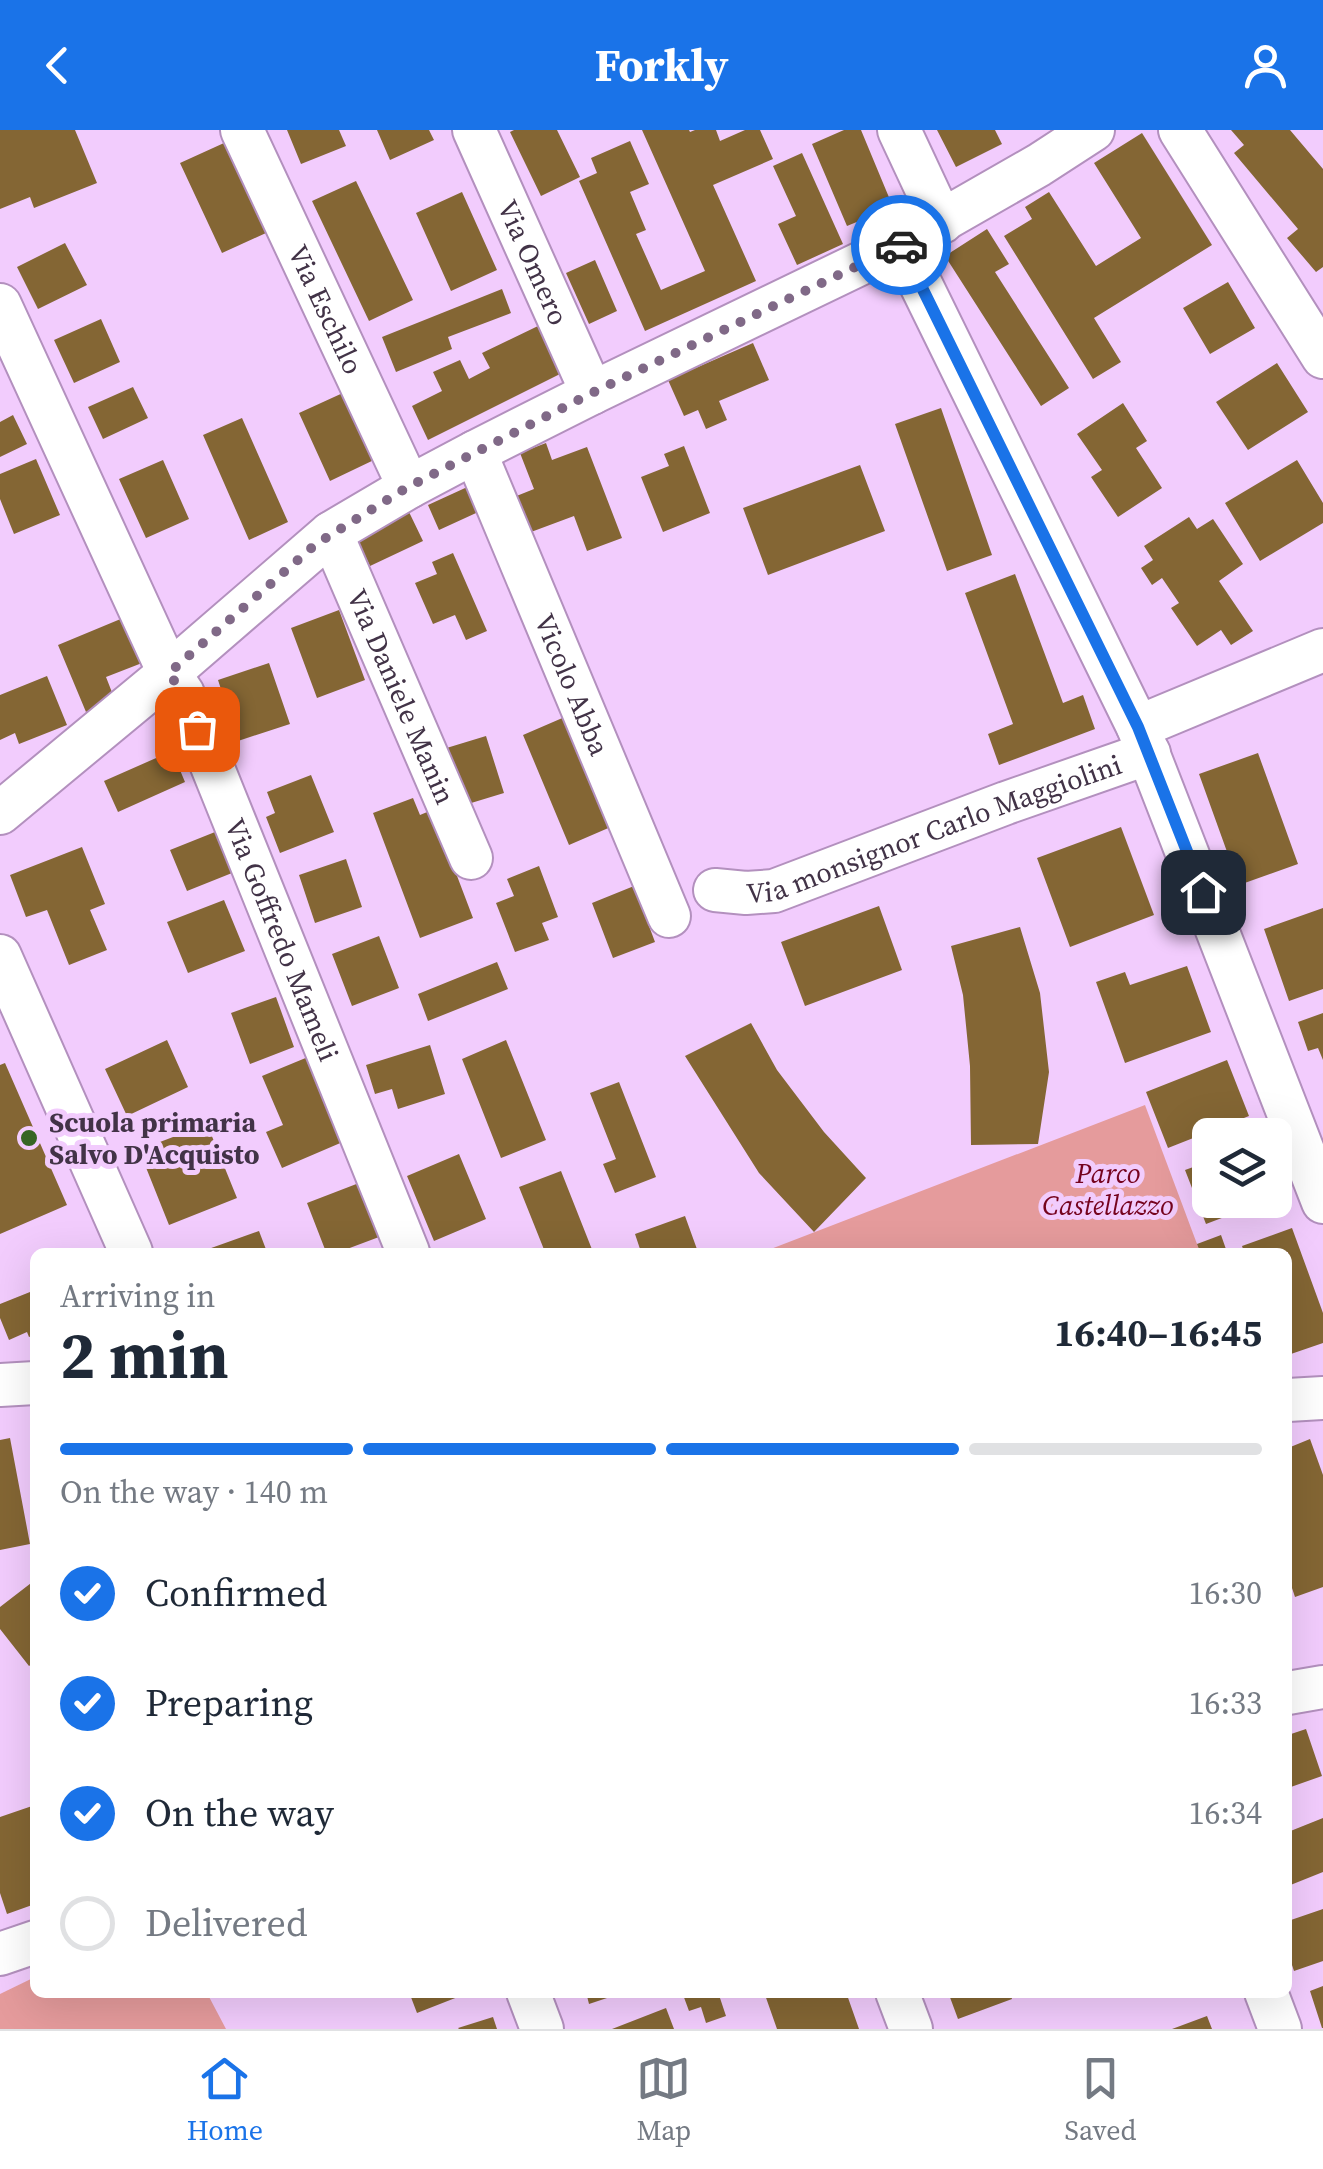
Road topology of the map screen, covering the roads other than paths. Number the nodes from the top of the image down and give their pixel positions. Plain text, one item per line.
1 (242, 130) edge
2 (474, 130) edge
3 (899, 130) edge
4 (1093, 130) edge
5 (1180, 130) edge
6 (1031, 148) edge
7 (942, 222) junction
8 (901, 244) junction
9 (0, 305) edge
10 (1310, 309) edge
11 (1323, 357) edge
12 (592, 393) junction
13 (475, 452) junction
14 (408, 487) junction
15 (331, 533) junction
16 (1323, 650) edge
17 (169, 673) junction
18 (1144, 740) junction
19 (0, 813) edge
20 (471, 858) dead end
21 (715, 890) dead end
22 (669, 916) dead end
23 (0, 956) edge
24 (1323, 1202) edge
25 (129, 1248) edge
26 (406, 1248) edge
27 (30, 1383) edge
28 (0, 1385) edge
29 (1323, 1398) edge
30 (1292, 1400) edge
31 (1323, 1687) edge
32 (1292, 1691) edge
33 (30, 1944) edge
34 (0, 1954) edge
35 (530, 1998) edge
36 (899, 1998) edge
37 (1268, 1998) edge
38 (542, 2029) edge
39 (911, 2029) edge
40 (1280, 2029) edge

1 - 14 street, Via Eschilo
2 - 12 street, Via Omero
3 - 7 street
4 - 6 street
5 - 10 street
6 - 7 street
7 - 8 street
8 - 12 street
8 - 18 street
9 - 17 street, Via Goffredo Mameli
10 - 11 street
12 - 13 street
13 - 14 street
13 - 22 street, Vicolo Abba
14 - 15 street
15 - 17 street
15 - 20 street, Via Daniele Manin
16 - 18 street, Via monsignor Carlo Maggiolini
17 - 19 street
17 - 26 street, Via Goffredo Mameli
18 - 21 street, Via monsignor Carlo Maggiolini
18 - 24 street
23 - 25 street
27 - 28 street
29 - 30 street
31 - 32 street
33 - 34 street
35 - 38 street
36 - 39 street
37 - 40 street

